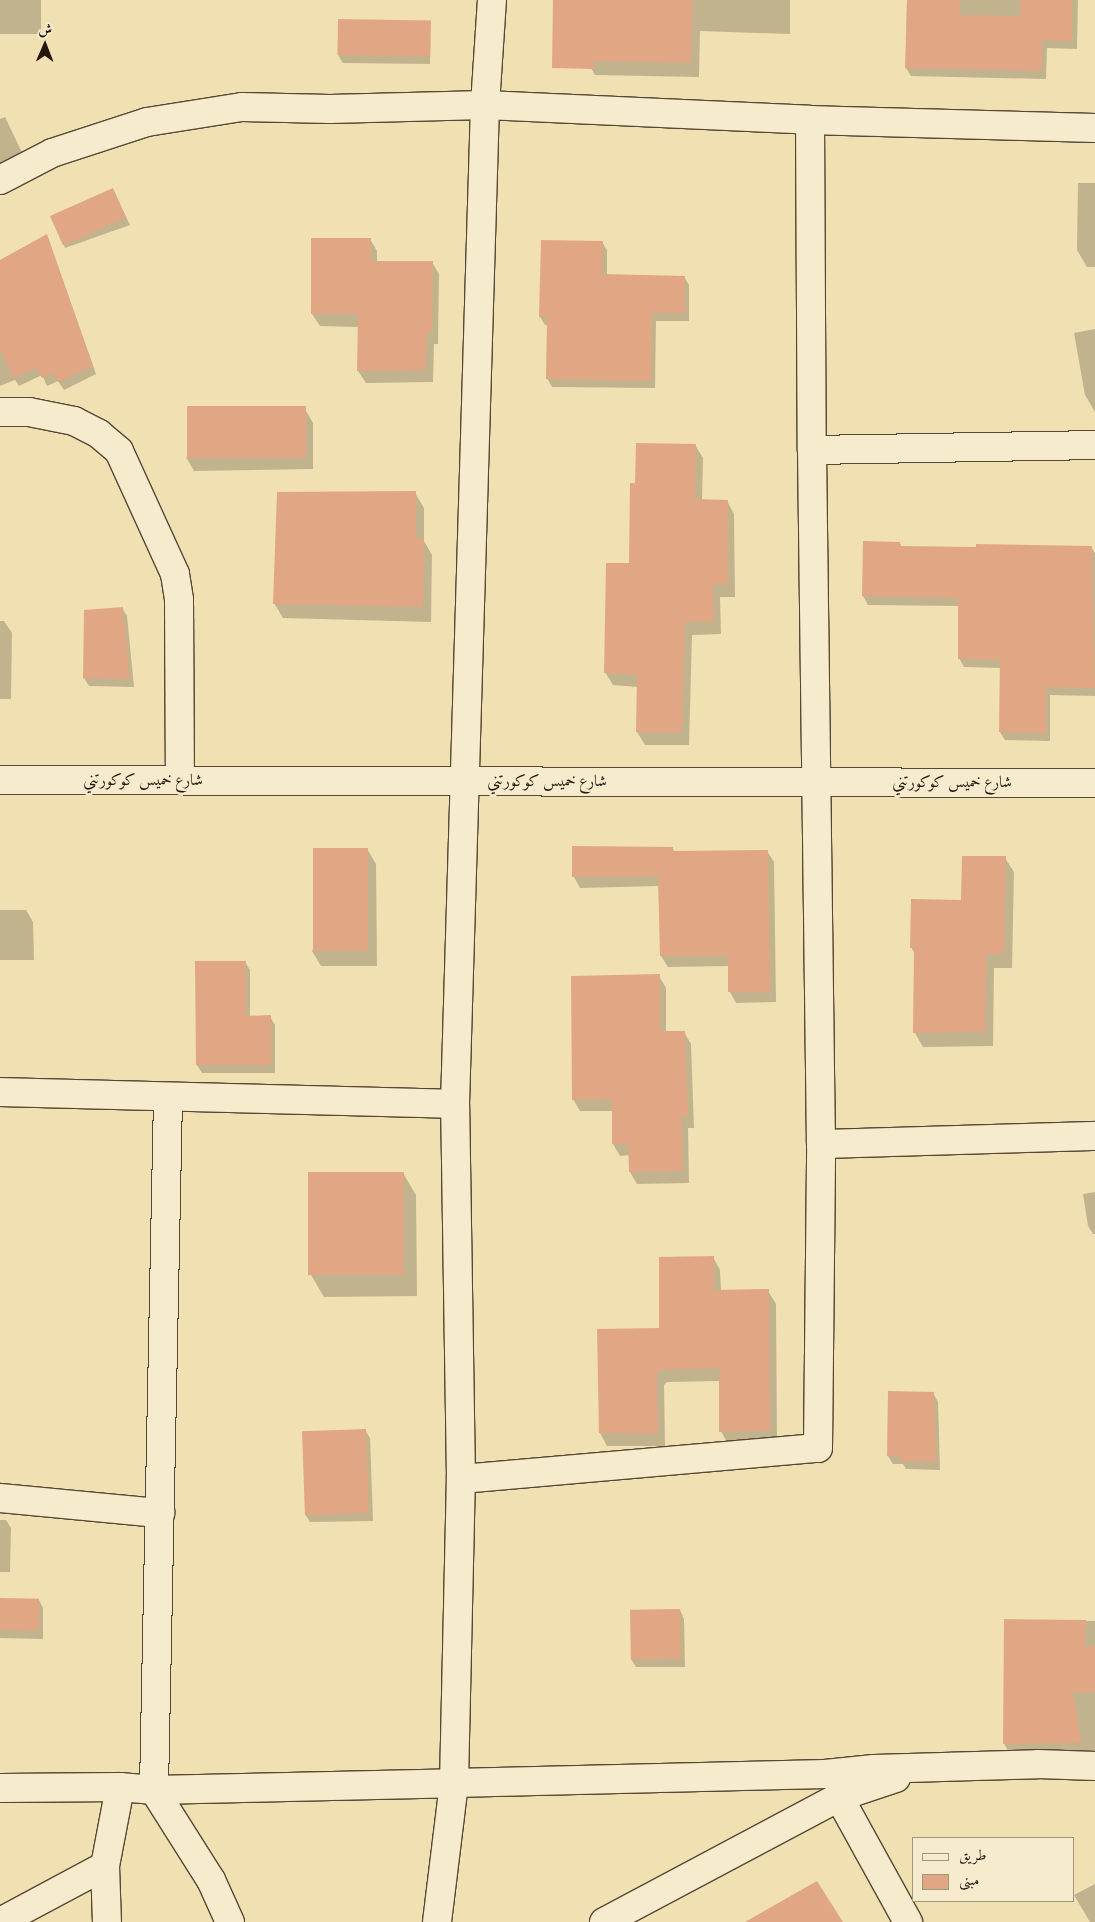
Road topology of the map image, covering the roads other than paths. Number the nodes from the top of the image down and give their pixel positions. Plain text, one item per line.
1 (492, 0) edge
2 (485, 105) junction
3 (810, 120) junction
4 (1095, 128) edge
5 (0, 180) edge
6 (0, 412) edge
7 (1095, 445) edge
8 (812, 450) junction
9 (0, 780) edge
10 (180, 780) junction
11 (466, 781) junction
12 (817, 782) junction
13 (1095, 783) edge
14 (0, 1092) edge
15 (168, 1097) junction
16 (455, 1104) junction
17 (1095, 1136) edge
18 (821, 1144) junction
19 (461, 1479) junction
20 (0, 1498) edge
21 (160, 1513) junction
22 (1095, 1766) edge
23 (929, 1767) junction
24 (454, 1783) junction
25 (120, 1787) junction
26 (0, 1788) edge
27 (154, 1790) junction
28 (839, 1797) junction
29 (105, 1866) junction
30 (0, 1922) edge
31 (108, 1922) edge
32 (230, 1922) edge
33 (437, 1922) edge
34 (604, 1922) edge
35 (908, 1922) edge

1 - 2 street
2 - 3 street
2 - 5 street
2 - 11 street
3 - 4 street
3 - 8 street
6 - 10 street
7 - 8 street
8 - 12 street
9 - 10 street, شارع خميس كوكورتني
10 - 11 street, شارع خميس كوكورتني
11 - 12 street, شارع خميس كوكورتني
11 - 16 street
12 - 13 street, شارع خميس كوكورتني
12 - 18 street
14 - 15 street
15 - 16 street
15 - 21 street
16 - 19 street
17 - 18 street
18 - 19 street
19 - 24 street
20 - 21 street
21 - 27 street
22 - 23 street
23 - 24 street
23 - 28 street
24 - 27 street
24 - 33 street
25 - 26 street
25 - 27 street
25 - 29 street
27 - 32 street
28 - 34 street
28 - 35 street
29 - 30 street
29 - 31 street

